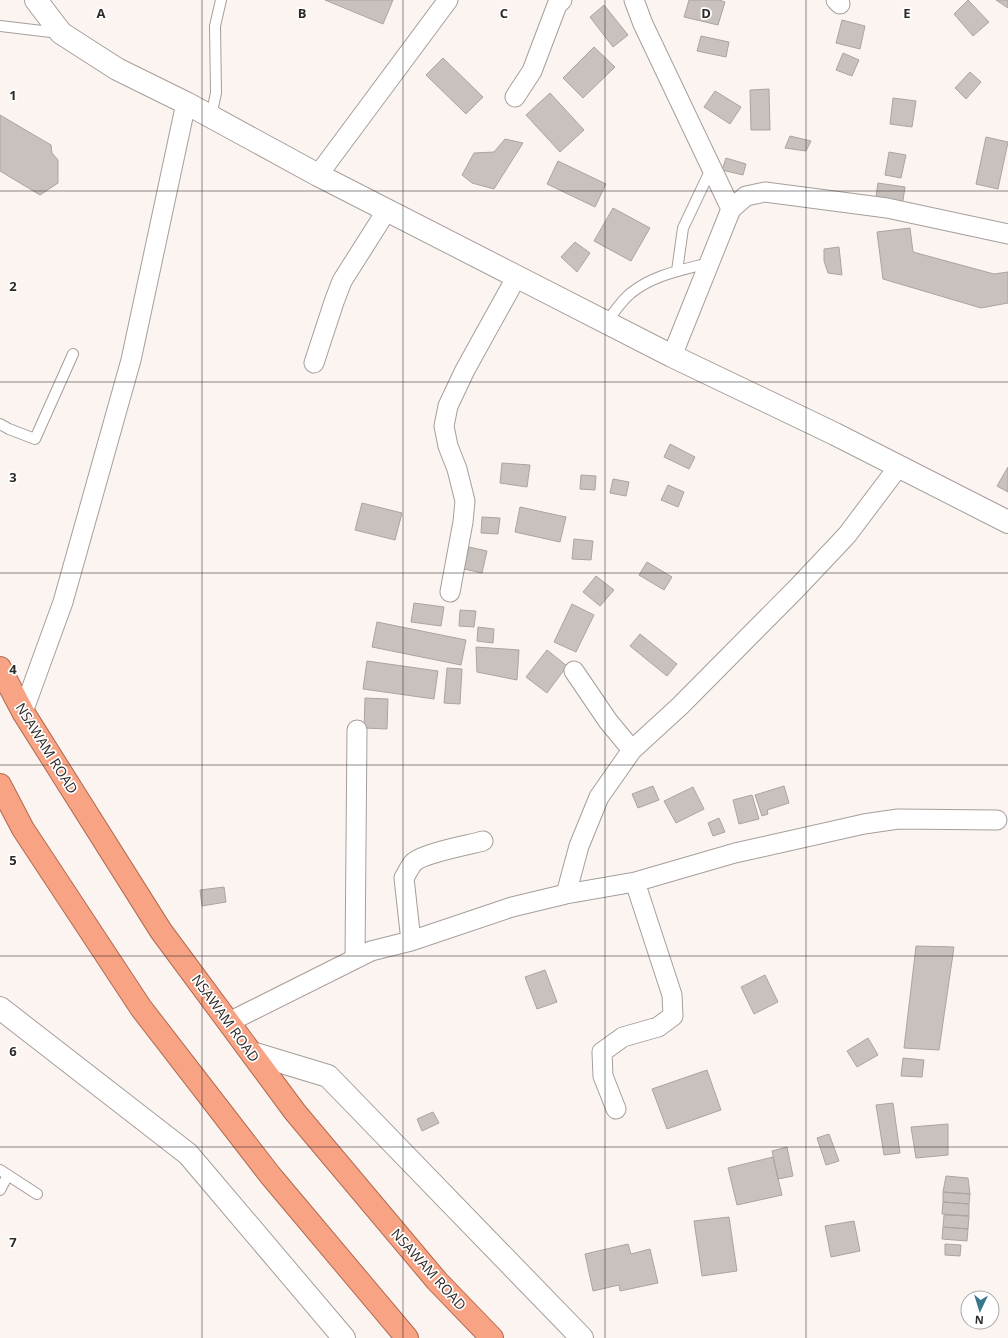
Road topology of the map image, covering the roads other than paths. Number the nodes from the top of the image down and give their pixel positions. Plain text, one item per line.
1 (36, 0) edge
2 (221, 0) edge
3 (448, 0) edge
4 (562, 0) edge
5 (634, 0) edge
6 (0, 26) edge
7 (61, 33) junction
8 (514, 97) dead end
9 (186, 103) junction
10 (211, 116) junction
11 (711, 168) junction
12 (318, 175) junction
13 (731, 209) junction
14 (387, 210) junction
15 (1008, 234) edge
16 (709, 263) junction
17 (677, 271) junction
18 (517, 276) junction
19 (607, 322) junction
20 (73, 354) dead end
21 (672, 356) junction
22 (314, 363) dead end
23 (0, 424) edge
24 (899, 466) junction
25 (1008, 522) edge
26 (450, 592) dead end
27 (0, 668) edge
28 (574, 671) dead end
29 (23, 712) junction
30 (357, 730) dead end
31 (632, 750) junction
32 (0, 786) edge
33 (997, 820) dead end
34 (483, 841) dead end
35 (635, 882) junction
36 (566, 894) junction
37 (411, 941) junction
38 (355, 959) junction
39 (0, 1008) edge
40 (229, 1022) junction
41 (252, 1053) junction
42 (616, 1109) dead end
43 (4, 1173) edge
44 (0, 1190) edge
45 (37, 1194) dead end
46 (344, 1338) edge
47 (407, 1338) edge
48 (492, 1338) edge
49 (582, 1338) edge

1 - 7 main road
2 - 10 lane
3 - 12 street
4 - 8 street
5 - 11 street
6 - 7 lane
7 - 9 main road
9 - 10 main road
9 - 29 street
10 - 12 main road
11 - 13 street
11 - 17 lane
12 - 14 main road
13 - 15 street
13 - 16 street
14 - 18 main road
14 - 22 street
16 - 17 lane
16 - 21 street
17 - 19 lane
18 - 19 main road
18 - 26 street
19 - 21 main road
20 - 23 lane
21 - 24 main road
24 - 25 main road
24 - 31 street
27 - 29 highway, NSAWAM ROAD
28 - 31 street
29 - 40 highway, NSAWAM ROAD
30 - 38 street
31 - 36 street
32 - 47 highway
33 - 35 street
34 - 37 street
35 - 36 street
35 - 42 street
36 - 37 street
37 - 38 street
38 - 40 street
39 - 46 main road
40 - 41 highway, NSAWAM ROAD
41 - 48 highway, NSAWAM ROAD
41 - 49 main road
43 - 44 lane
43 - 45 lane

